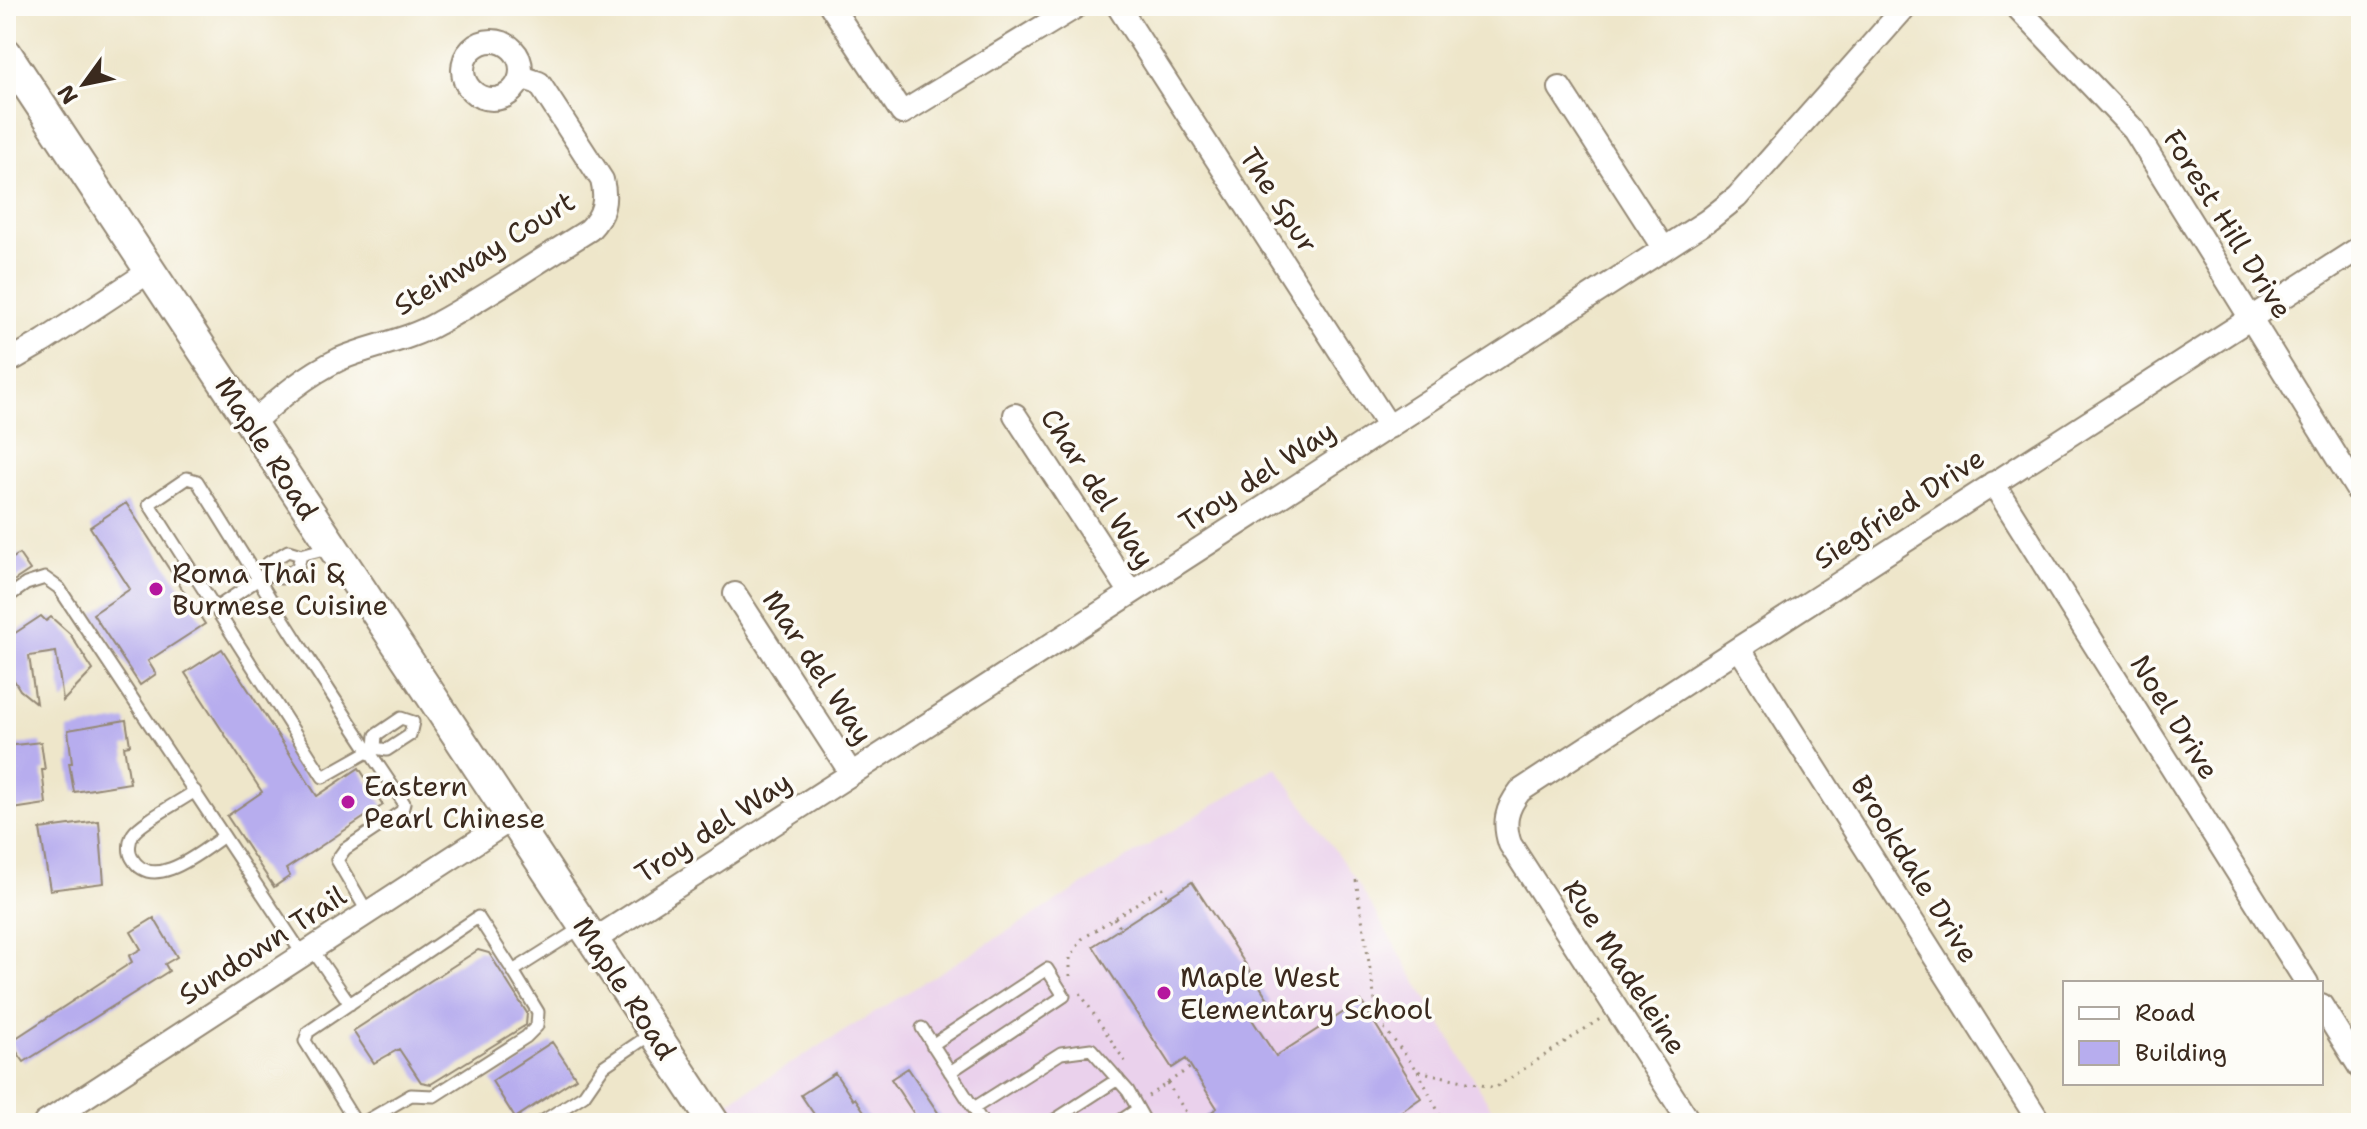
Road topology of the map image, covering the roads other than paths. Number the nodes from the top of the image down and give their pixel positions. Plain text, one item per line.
1 (831, 6) edge
2 (1077, 6) edge
3 (1118, 6) edge
4 (1906, 6) edge
5 (2016, 6) edge
6 (6, 53) edge
7 (521, 77) dead end
8 (1560, 88) dead end
9 (2361, 247) edge
10 (1664, 249) junction
11 (150, 271) junction
12 (2251, 318) junction
13 (6, 363) edge
14 (1015, 415) dead end
15 (251, 424) junction
16 (1389, 427) junction
17 (1993, 483) junction
18 (2361, 496) edge
19 (332, 547) junction
20 (301, 555) junction
21 (262, 577) junction
22 (1131, 593) junction
23 (735, 594) dead end
24 (6, 598) edge
25 (216, 608) junction
26 (1739, 648) junction
27 (426, 714) junction
28 (372, 750) junction
29 (851, 773) junction
30 (195, 791) junction
31 (513, 818) junction
32 (224, 836) junction
33 (1510, 844) joint
34 (368, 913) junction
35 (589, 933) junction
36 (307, 952) junction
37 (513, 971) junction
38 (2306, 981) edge
39 (350, 1004) junction
40 (2323, 1008) edge
41 (922, 1028) dead end
42 (655, 1032) junction
43 (932, 1045) junction
44 (2361, 1069) edge
45 (950, 1072) junction
46 (1118, 1079) junction
47 (974, 1108) junction
48 (1138, 1109) junction
49 (45, 1123) edge
50 (356, 1123) edge
51 (363, 1123) edge
52 (540, 1123) edge
53 (714, 1123) edge
54 (983, 1123) edge
55 (1050, 1123) edge
56 (1117, 1123) edge
57 (1146, 1123) edge
58 (1690, 1123) edge
59 (2040, 1123) edge

1 - 2 street
3 - 16 street, The Spur
4 - 10 street, Troy del Way
5 - 12 street, Forest Hill Drive
6 - 11 main road, Maple Road
7 - 15 street, Steinway Court
8 - 10 street
9 - 12 street, Siegfried Drive
10 - 16 street, Troy del Way
11 - 13 street
11 - 15 main road, Maple Road
12 - 17 street, Siegfried Drive
12 - 18 street, Forest Hill Drive
14 - 22 street, Char del Way
15 - 19 main road, Maple Road
16 - 22 street, Troy del Way
17 - 26 street, Siegfried Drive
17 - 38 street, Noel Drive
19 - 20 lane
19 - 27 main road, Maple Road
20 - 21 lane
20 - 21 lane
21 - 25 lane
21 - 25 lane
21 - 28 lane
22 - 29 street, Troy del Way
23 - 29 street, Mar del Way
24 - 30 lane
25 - 28 lane
26 - 33 street, Siegfried Drive
26 - 59 street, Brookdale Drive
27 - 28 lane
27 - 28 lane
27 - 31 main road, Maple Road
28 - 34 lane
29 - 35 street, Troy del Way
30 - 32 lane
30 - 32 lane
31 - 34 street, Sundown Trail
31 - 35 main road, Maple Road
32 - 36 lane
33 - 58 street, Rue Madeleine
34 - 36 street, Sundown Trail
35 - 37 lane
35 - 42 main road, Maple Road
36 - 39 lane
36 - 49 street, Sundown Trail
37 - 39 lane
37 - 51 lane
39 - 50 lane
40 - 44 street
41 - 43 lane
42 - 52 lane
42 - 53 main road, Maple Road
43 - 45 lane
43 - 45 lane
45 - 47 lane
46 - 47 lane
46 - 48 lane
46 - 55 lane
47 - 54 lane
48 - 56 lane
48 - 57 lane

